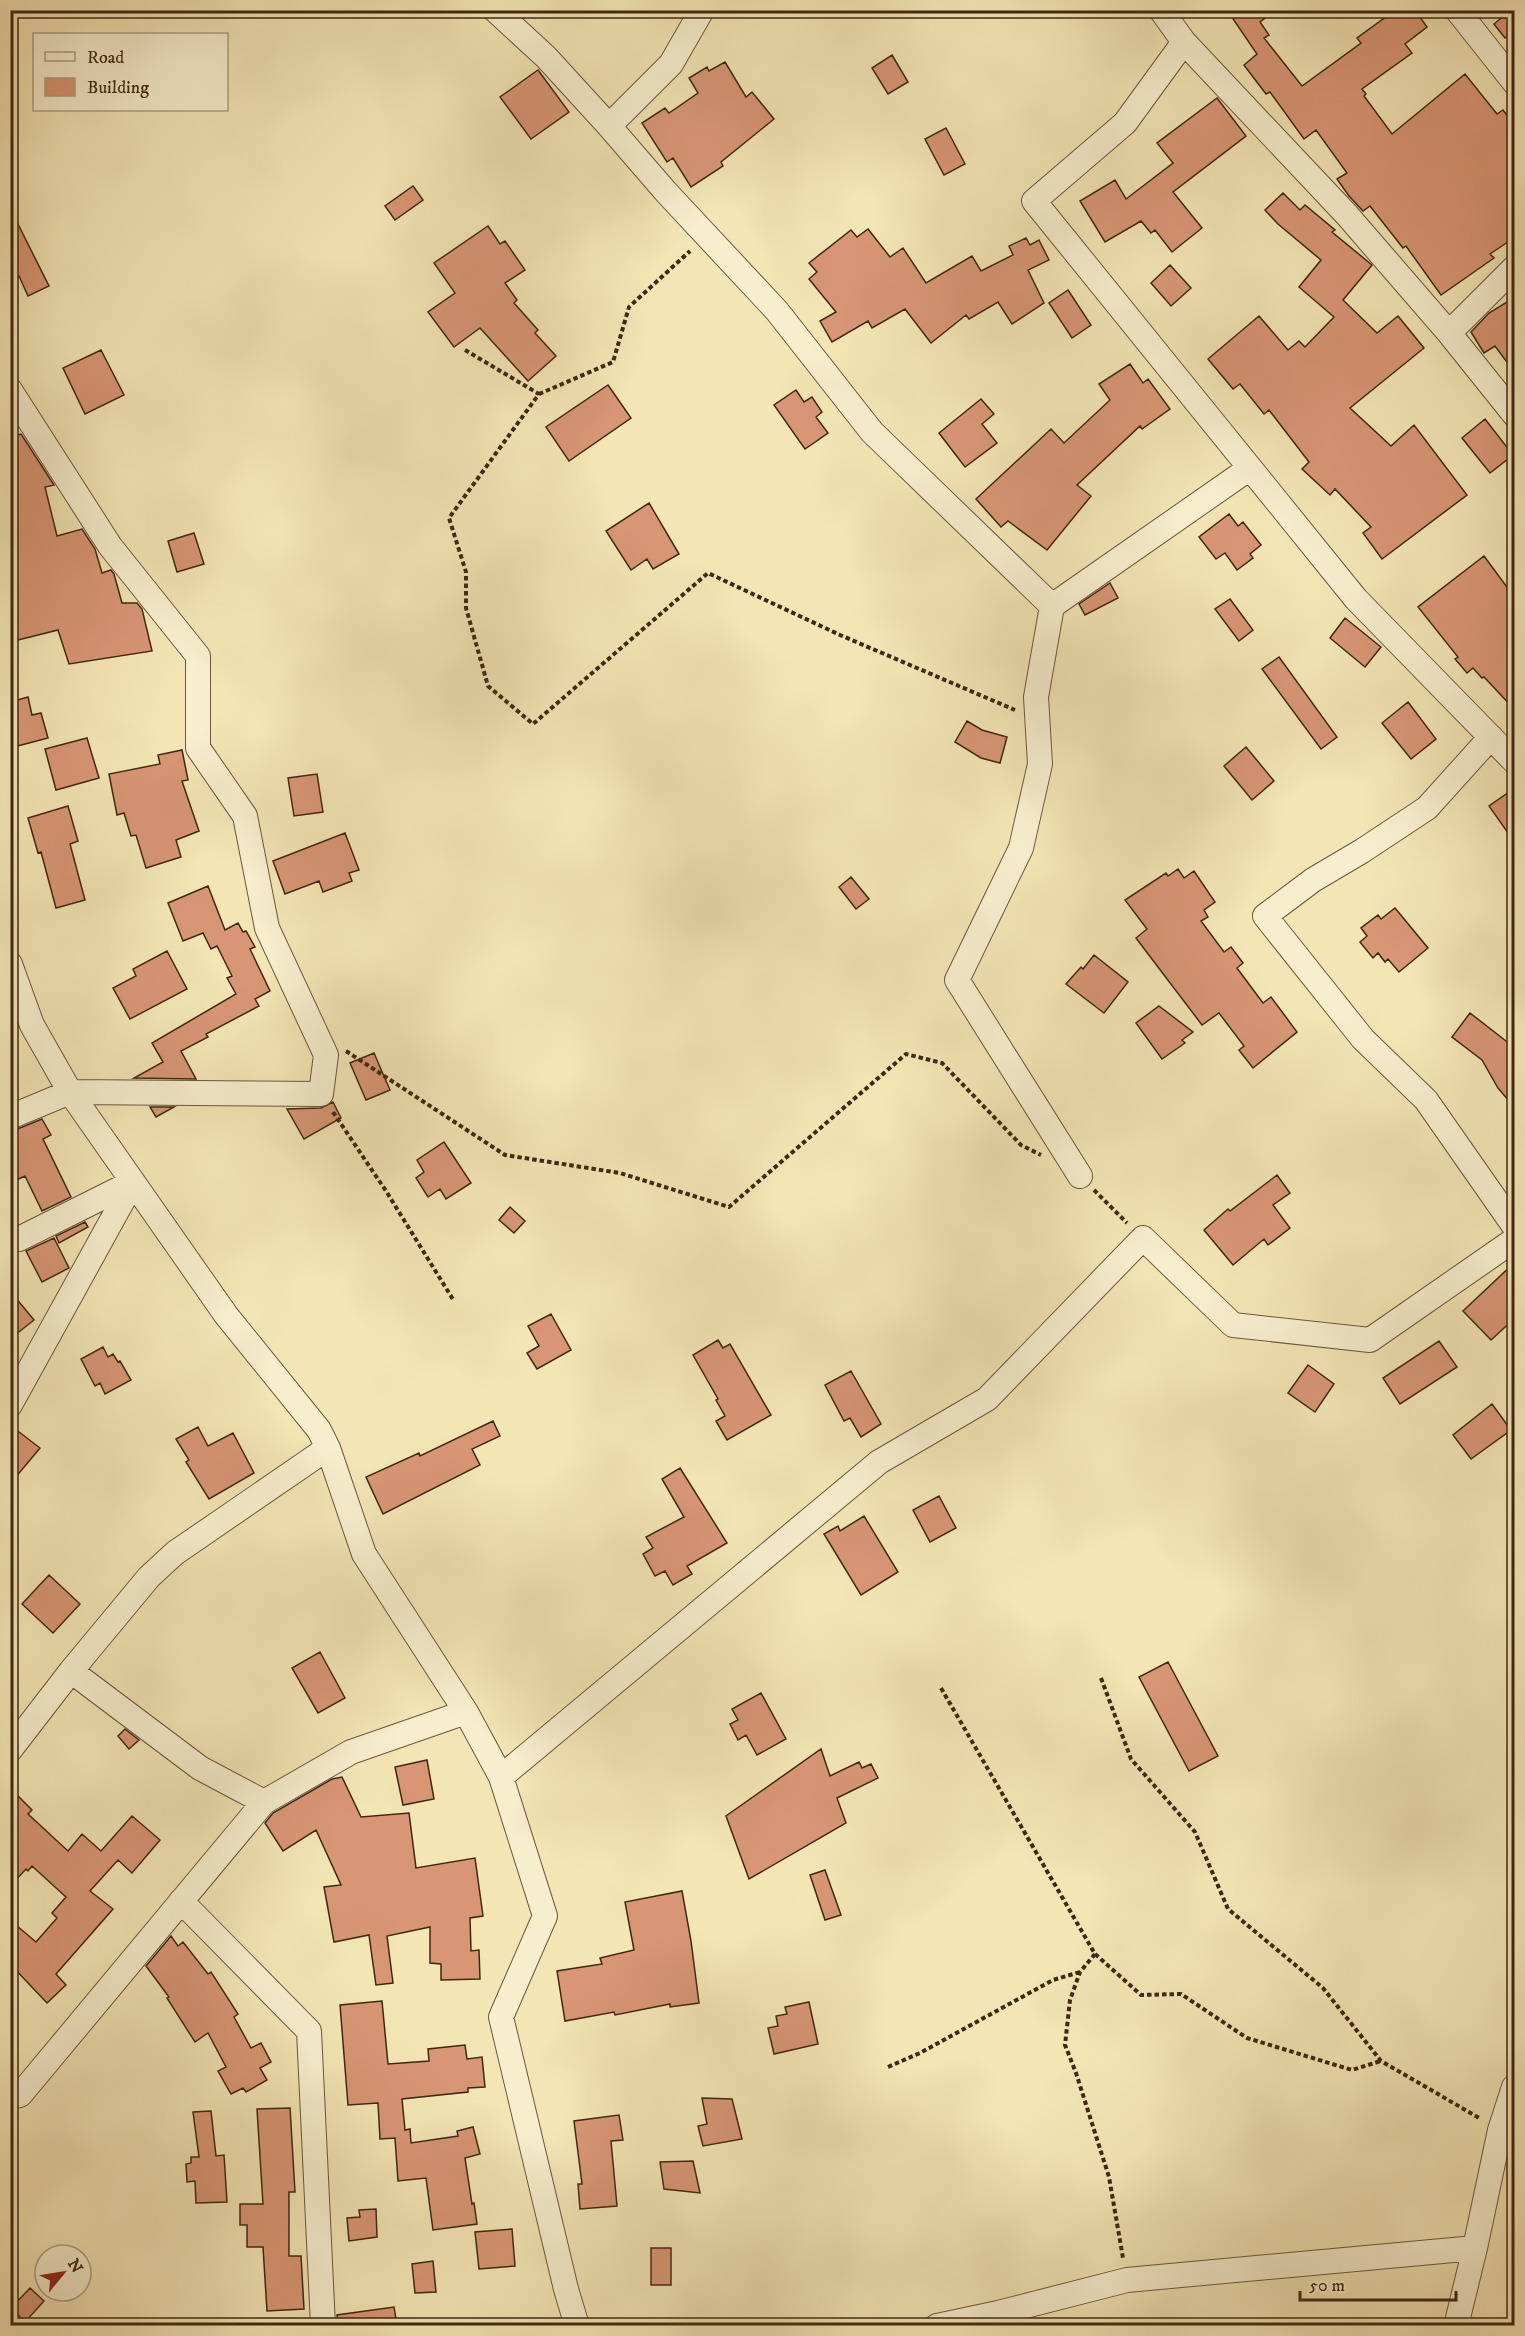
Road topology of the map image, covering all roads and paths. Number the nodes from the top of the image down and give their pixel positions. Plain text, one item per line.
1 (495, 10) edge
2 (702, 10) edge
3 (1161, 10) edge
4 (1460, 12) edge
5 (1184, 42) junction
6 (1515, 82) edge
7 (609, 126) junction
8 (707, 236) junction
9 (1515, 268) edge
10 (1449, 333) junction
11 (465, 350) dead end
12 (10, 390) edge
13 (539, 394) junction
14 (1515, 414) edge
15 (1250, 468) junction
16 (1052, 606) junction
17 (1038, 719) junction
18 (1491, 737) junction
19 (1515, 761) edge
20 (10, 964) edge
21 (314, 1028) junction
22 (70, 1092) junction
23 (321, 1094) junction
24 (10, 1117) edge
25 (1050, 1160) dead end
26 (1080, 1176) joint
27 (133, 1182) junction
28 (1515, 1226) edge
29 (1143, 1238) junction
30 (10, 1239) edge
31 (1515, 1240) edge
32 (454, 1301) dead end
33 (10, 1405) edge
34 (328, 1448) junction
35 (70, 1671) junction
36 (1101, 1678) dead end
37 (941, 1688) dead end
38 (466, 1712) junction
39 (10, 1750) edge
40 (501, 1777) junction
41 (264, 1802) junction
42 (181, 1901) junction
43 (1095, 1954) junction
44 (1080, 1972) junction
45 (1381, 2061) junction
46 (888, 2067) dead end
47 (1515, 2087) edge
48 (10, 2097) edge
49 (1500, 2130) junction
50 (1475, 2248) junction
51 (1127, 2280) junction
52 (323, 2325) edge
53 (578, 2325) edge
54 (937, 2325) edge
55 (1456, 2325) edge

1 - 7 street
2 - 7 street
3 - 5 street
4 - 6 street
5 - 10 street
5 - 15 street
7 - 8 street
8 - 13 path
8 - 16 street
9 - 10 street
10 - 14 street
11 - 13 path
12 - 21 street
13 - 17 path
15 - 16 street
15 - 18 street
16 - 17 street
17 - 26 street
18 - 19 street
18 - 28 street
20 - 22 street
21 - 23 street
21 - 25 path
22 - 23 street
22 - 24 street
22 - 27 street
23 - 32 path
26 - 29 path
27 - 30 street
27 - 33 street
27 - 34 street
29 - 31 street
29 - 40 street
34 - 35 street
34 - 38 street
35 - 39 street
35 - 41 street
36 - 45 path
37 - 43 path
38 - 40 street
38 - 41 street
40 - 53 street
41 - 42 street
42 - 48 street
42 - 52 street
43 - 44 path
43 - 45 path
44 - 46 path
44 - 51 path
45 - 49 path
47 - 49 street
49 - 50 street
50 - 51 street
50 - 55 street
51 - 54 street

